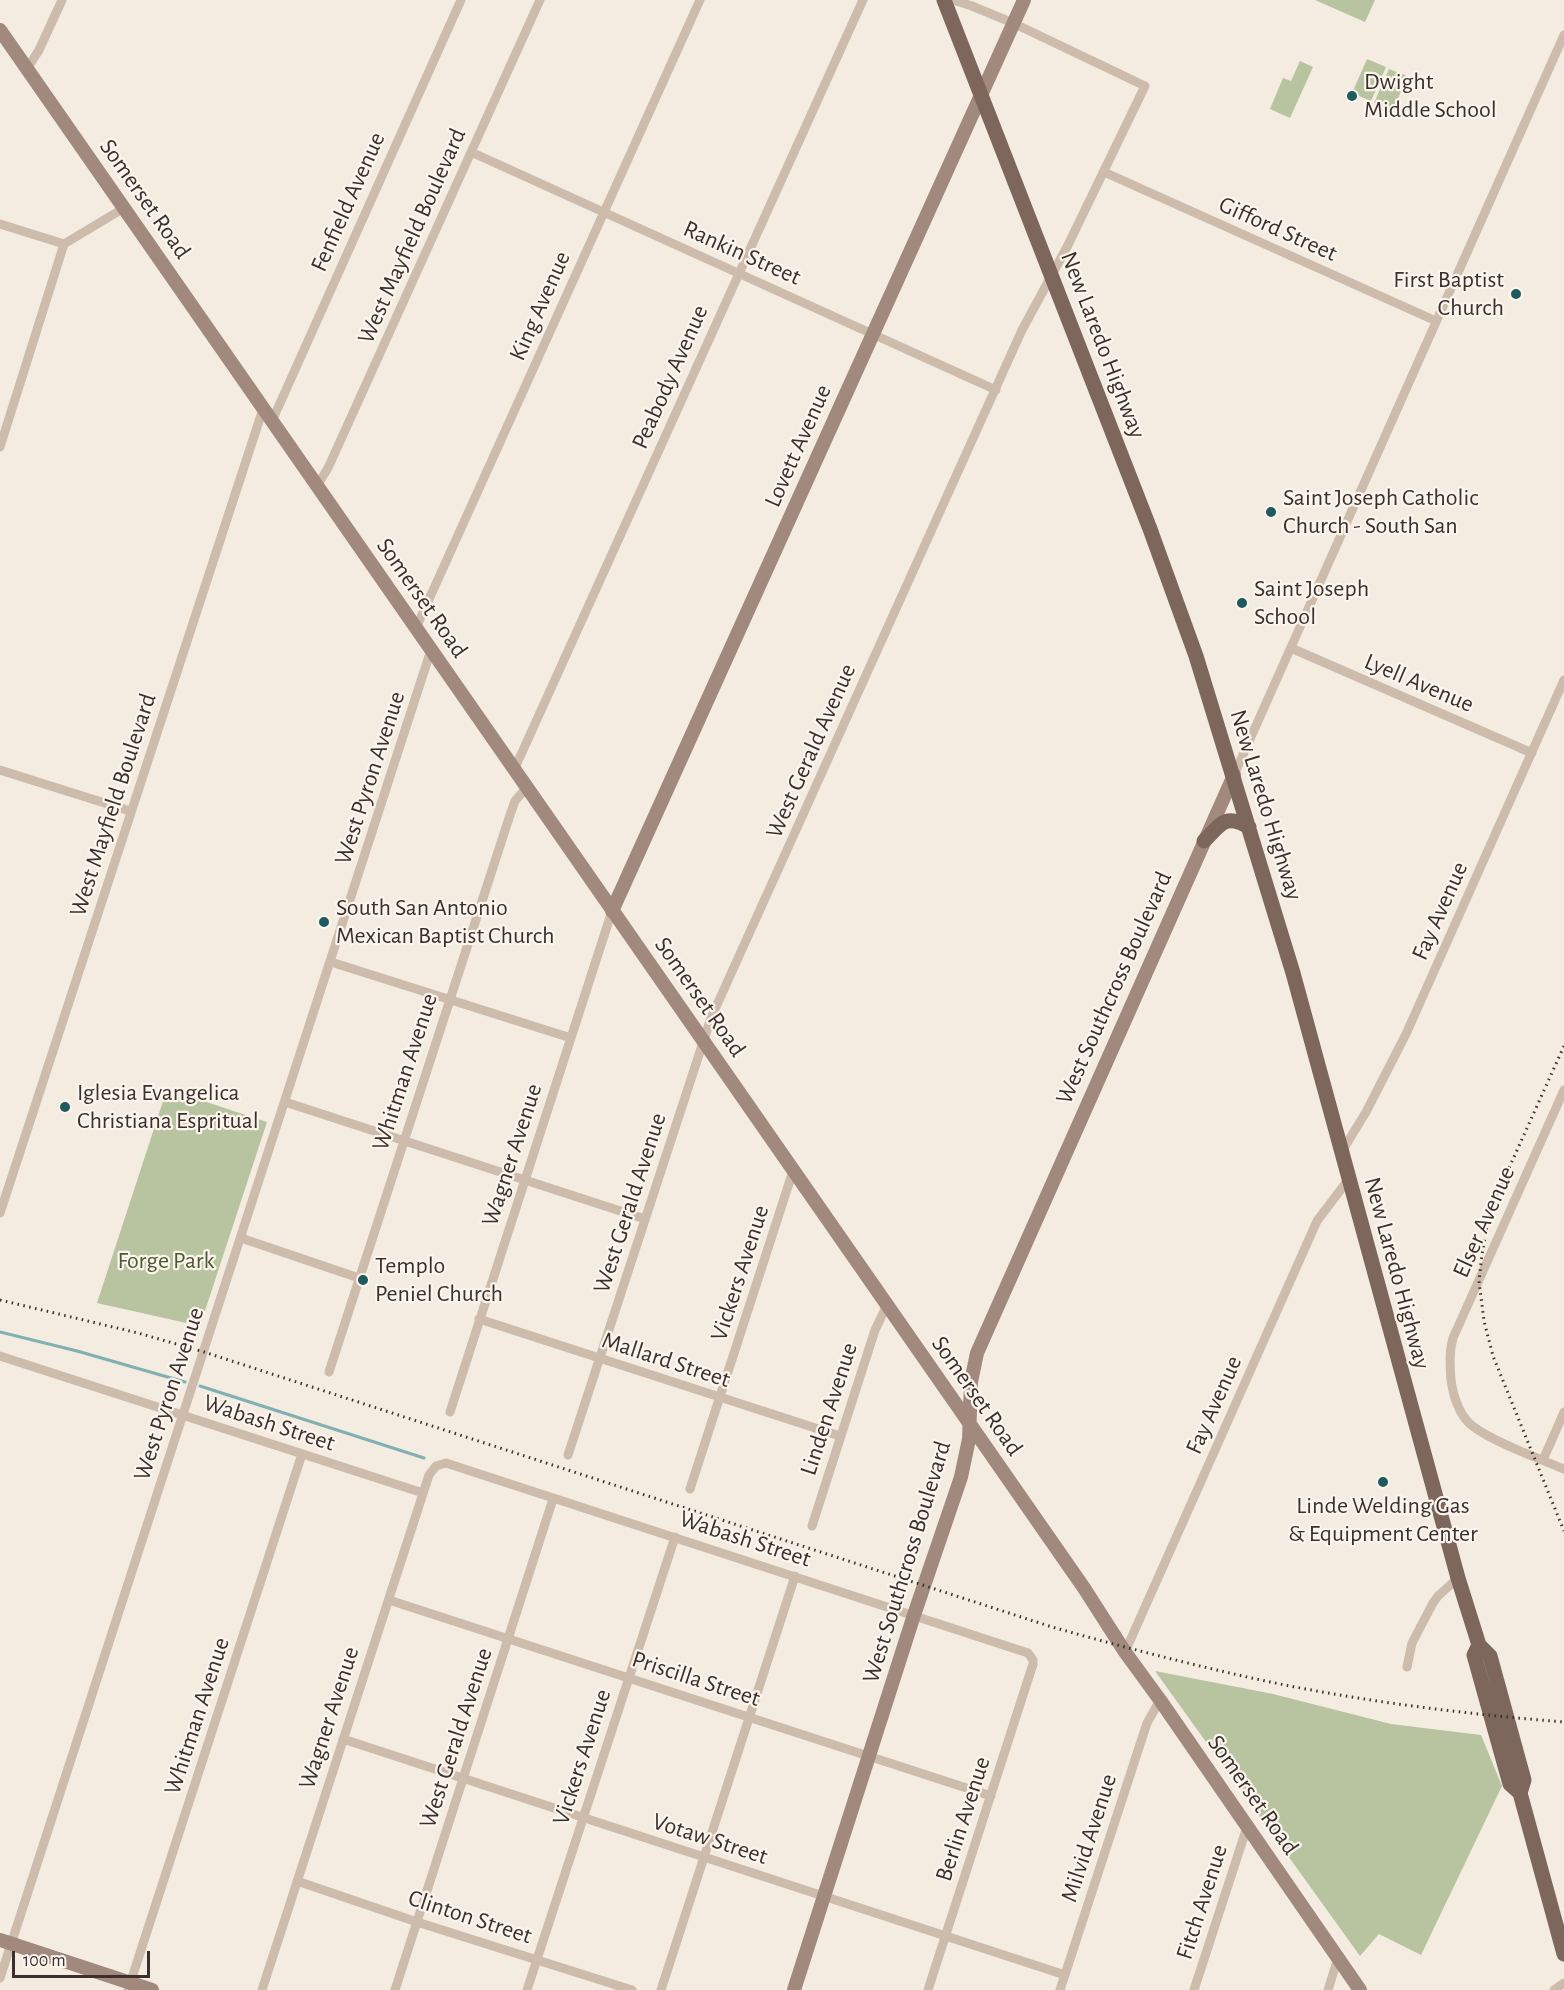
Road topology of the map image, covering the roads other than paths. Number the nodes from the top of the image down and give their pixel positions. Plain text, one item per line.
1 (62, 0) edge
2 (461, 0) edge
3 (540, 0) edge
4 (700, 0) edge
5 (863, 0) edge
6 (944, 0) edge
7 (953, 0) edge
8 (1024, 0) edge
9 (1013, 23) junction
10 (0, 30) edge
11 (1564, 34) edge
12 (27, 69) junction
13 (981, 96) junction
14 (471, 152) junction
15 (1104, 172) junction
16 (124, 208) junction
17 (605, 211) junction
18 (0, 224) edge
19 (64, 244) junction
20 (739, 273) junction
21 (1051, 275) junction
22 (1437, 321) junction
23 (873, 334) junction
24 (996, 390) junction
25 (263, 409) junction
26 (272, 421) junction
27 (0, 447) edge
28 (317, 486) junction
29 (416, 628) junction
30 (1291, 648) junction
31 (431, 650) junction
32 (1564, 680) edge
33 (1532, 753) junction
34 (0, 770) edge
35 (514, 770) junction
36 (1234, 776) junction
37 (526, 787) junction
38 (130, 811) junction
39 (1249, 827) junction
40 (1204, 841) junction
41 (612, 911) junction
42 (331, 962) junction
43 (450, 999) junction
44 (571, 1038) junction
45 (703, 1041) junction
46 (1564, 1090) edge
47 (285, 1102) junction
48 (404, 1140) junction
49 (1341, 1153) junction
50 (793, 1171) junction
51 (525, 1180) junction
52 (1348, 1180) junction
53 (0, 1213) edge
54 (645, 1219) junction
55 (241, 1238) junction
56 (359, 1278) junction
57 (887, 1305) junction
58 (479, 1319) junction
59 (0, 1356) edge
60 (599, 1359) junction
61 (329, 1372) dead end
62 (720, 1398) junction
63 (450, 1412) dead end
64 (1564, 1412) edge
65 (183, 1416) junction
66 (970, 1425) junction
67 (840, 1436) junction
68 (302, 1454) junction
69 (568, 1455) dead end
70 (1543, 1460) junction
71 (441, 1463) joint
72 (1564, 1470) edge
73 (690, 1489) dead end
74 (423, 1493) junction
75 (553, 1499) junction
76 (812, 1526) dead end
77 (675, 1537) junction
78 (795, 1576) junction
79 (1458, 1578) junction
80 (389, 1600) junction
81 (914, 1616) junction
82 (509, 1639) junction
83 (1125, 1652) junction
84 (1033, 1660) joint
85 (1407, 1666) dead end
86 (629, 1678) junction
87 (1160, 1700) junction
88 (749, 1717) junction
89 (343, 1739) junction
90 (870, 1756) junction
91 (463, 1778) junction
92 (991, 1796) junction
93 (583, 1818) junction
94 (1247, 1827) junction
95 (704, 1857) junction
96 (297, 1881) junction
97 (824, 1896) junction
98 (417, 1922) junction
99 (946, 1936) junction
100 (6, 1941) edge
101 (1564, 1954) edge
102 (1338, 1958) junction
103 (537, 1959) junction
104 (1065, 1975) junction
105 (0, 1978) edge
106 (1564, 1983) edge
107 (129, 1987) edge
108 (152, 1990) edge
109 (262, 1990) edge
110 (395, 1990) edge
111 (527, 1990) edge
112 (633, 1990) edge
113 (661, 1990) edge
114 (794, 1990) edge
115 (928, 1990) edge
116 (1060, 1990) edge
117 (1194, 1990) edge
118 (1328, 1990) edge
119 (1360, 1990) edge
120 (1554, 1990) edge

1 - 12 street
2 - 26 street, Fenfield Avenue
3 - 14 street, West Mayfield Boulevard
4 - 17 street, King Avenue
5 - 20 street, Peabody Avenue
6 - 13 main road, New Laredo Highway
7 - 9 street
8 - 9 main road, Lovett Avenue
9 - 13 main road, Lovett Avenue
9 - 15 street, West Gerald Avenue
10 - 12 main road, Somerset Road
11 - 22 street, West Southcross Boulevard
12 - 16 main road, Somerset Road
13 - 21 main road, New Laredo Highway
13 - 23 main road, Lovett Avenue
14 - 17 street, Rankin Street
14 - 28 street, West Mayfield Boulevard
15 - 21 street, West Gerald Avenue
15 - 22 street, Gifford Street
16 - 19 street
16 - 25 main road, Somerset Road
17 - 20 street, Rankin Street
17 - 29 street, King Avenue
18 - 19 street
19 - 27 street
20 - 23 street, Rankin Street
20 - 35 street, Peabody Avenue
21 - 24 street, West Gerald Avenue
21 - 36 main road, New Laredo Highway
22 - 30 street, West Southcross Boulevard
23 - 24 street, Rankin Street
23 - 41 main road, Lovett Avenue
24 - 45 street, West Gerald Avenue
25 - 26 main road, Somerset Road
25 - 38 street, West Mayfield Boulevard
26 - 28 main road, Somerset Road
28 - 29 main road, Somerset Road
29 - 31 main road, Somerset Road
30 - 33 street, Lyell Avenue
30 - 36 street, West Southcross Boulevard
31 - 35 main road, Somerset Road
31 - 42 street, West Pyron Avenue
32 - 33 street, Fay Avenue
33 - 49 street, Fay Avenue
34 - 38 street
35 - 37 main road, Somerset Road
36 - 39 main road, New Laredo Highway
36 - 40 main road, West Southcross Boulevard
37 - 41 main road, Somerset Road
37 - 43 street, Whitman Avenue
38 - 53 street, West Mayfield Boulevard
39 - 40 main road
39 - 49 main road, New Laredo Highway
40 - 66 main road, West Southcross Boulevard
41 - 44 street, Wagner Avenue
41 - 45 main road, Somerset Road
42 - 43 street
42 - 47 street, West Pyron Avenue
43 - 44 street
43 - 48 street, Whitman Avenue
44 - 51 street, Wagner Avenue
45 - 50 main road, Somerset Road
45 - 54 street, West Gerald Avenue
46 - 70 street, Elser Avenue
47 - 48 street
47 - 55 street, West Pyron Avenue
48 - 51 street
48 - 56 street, Whitman Avenue
49 - 52 main road, New Laredo Highway
50 - 57 main road, Somerset Road
50 - 62 street, Vickers Avenue
51 - 54 street
51 - 58 street, Wagner Avenue
52 - 79 main road, New Laredo Highway
52 - 83 street, Fay Avenue
54 - 60 street, West Gerald Avenue
55 - 56 street
55 - 65 street, West Pyron Avenue
56 - 61 street, Whitman Avenue
57 - 66 main road, Somerset Road
57 - 67 street, Linden Avenue
58 - 60 street, Mallard Street
58 - 63 street, Wagner Avenue
59 - 65 street, Wabash Street
60 - 62 street, Mallard Street
60 - 69 street, West Gerald Avenue
62 - 67 street, Mallard Street
62 - 73 street, Vickers Avenue
64 - 70 street
65 - 68 street, Wabash Street
65 - 100 street, West Pyron Avenue
66 - 81 main road, West Southcross Boulevard
66 - 83 main road, Somerset Road
67 - 76 street, Linden Avenue
68 - 74 street, Wabash Street
68 - 107 street, Whitman Avenue
70 - 72 street, Elser Avenue
71 - 74 street, Wagner Avenue
71 - 75 street, Wabash Street
74 - 80 street, Wagner Avenue
75 - 77 street, Wabash Street
75 - 82 street, West Gerald Avenue
77 - 78 street, Wabash Street
77 - 86 street, Vickers Avenue
78 - 81 street, Wabash Street
78 - 88 street
79 - 85 street
79 - 101 main road, New Laredo Highway
80 - 82 street, Priscilla Street
80 - 89 street, Wagner Avenue
81 - 84 street, Wabash Street
81 - 90 main road, West Southcross Boulevard
82 - 86 street, Priscilla Street
82 - 91 street, West Gerald Avenue
83 - 87 main road, Somerset Road
84 - 92 street, Berlin Avenue
86 - 88 street, Priscilla Street
86 - 93 street, Vickers Avenue
87 - 94 main road, Somerset Road
87 - 104 street, Milvid Avenue
88 - 90 street, Priscilla Street
88 - 95 street
89 - 91 street, Votaw Street
89 - 96 street, Wagner Avenue
90 - 92 street, Priscilla Street
90 - 97 main road, West Southcross Boulevard
91 - 93 street, Votaw Street
91 - 98 street, West Gerald Avenue
92 - 99 street, Berlin Avenue
93 - 95 street, Votaw Street
93 - 103 street, Vickers Avenue
94 - 102 main road, Somerset Road
94 - 117 street, Fitch Avenue
95 - 97 street, Votaw Street
95 - 113 street
96 - 98 street, Clinton Street
96 - 109 street, Wagner Avenue
97 - 99 street, Votaw Street
97 - 114 main road, West Southcross Boulevard
98 - 103 street, Clinton Street
98 - 110 street, West Gerald Avenue
99 - 104 street, Votaw Street
99 - 115 street, Berlin Avenue
100 - 105 street, West Pyron Avenue
100 - 107 main road
102 - 118 street
102 - 119 main road, Somerset Road
103 - 111 street, Vickers Avenue
103 - 112 street, Clinton Street
104 - 116 street, Milvid Avenue
106 - 120 street
107 - 108 main road

